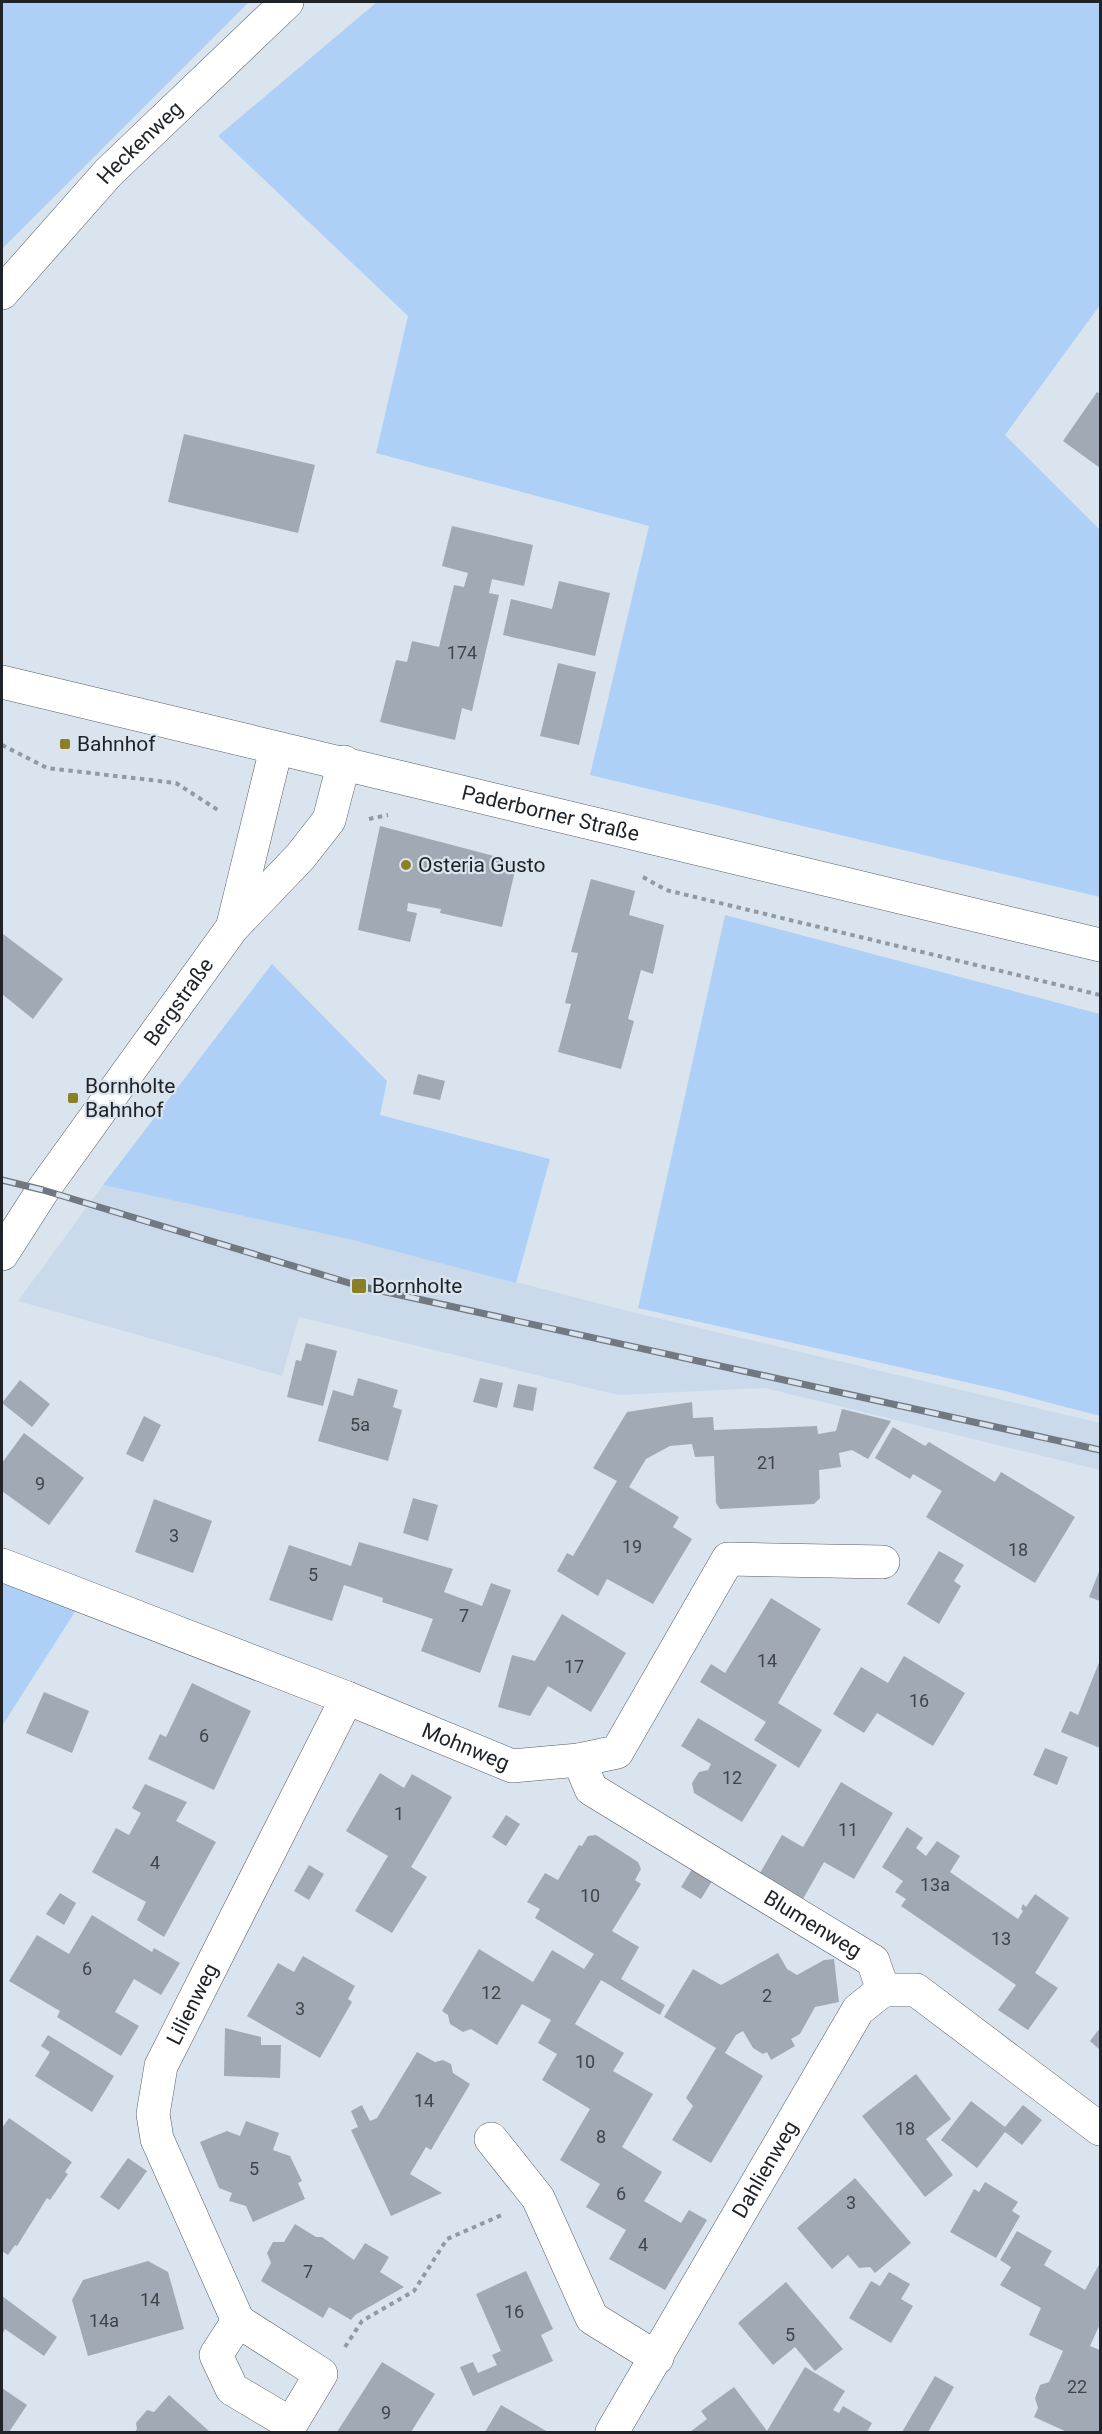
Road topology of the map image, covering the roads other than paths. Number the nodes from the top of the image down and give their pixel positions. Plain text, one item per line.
1 (287, 2) edge
2 (2, 293) edge
3 (2, 682) edge
4 (276, 749) junction
5 (344, 762) junction
6 (232, 928) junction
7 (1101, 945) edge
8 (2, 1254) edge
9 (883, 1562) dead end
10 (2, 1565) edge
11 (347, 1698) junction
12 (579, 1760) junction
13 (884, 1990) junction
14 (1101, 2129) edge
15 (491, 2139) dead end
16 (238, 2321) junction
17 (657, 2358) junction
18 (612, 2433) edge

1 - 2 street, Heckenweg
3 - 4 street, Paderborner Straße
4 - 5 street, Paderborner Straße
4 - 6 street, Bergstraße
5 - 6 street, Bergstraße
5 - 7 street, Paderborner Straße
6 - 8 street, Bergstraße
9 - 12 street, Mohnweg
10 - 11 street, Mohnweg
11 - 12 street, Mohnweg
11 - 16 street, Lilienweg
12 - 13 street, Blumenweg
13 - 14 street
13 - 17 street, Dahlienweg
15 - 17 street
16 - 16 street
17 - 18 street, Dahlienweg

